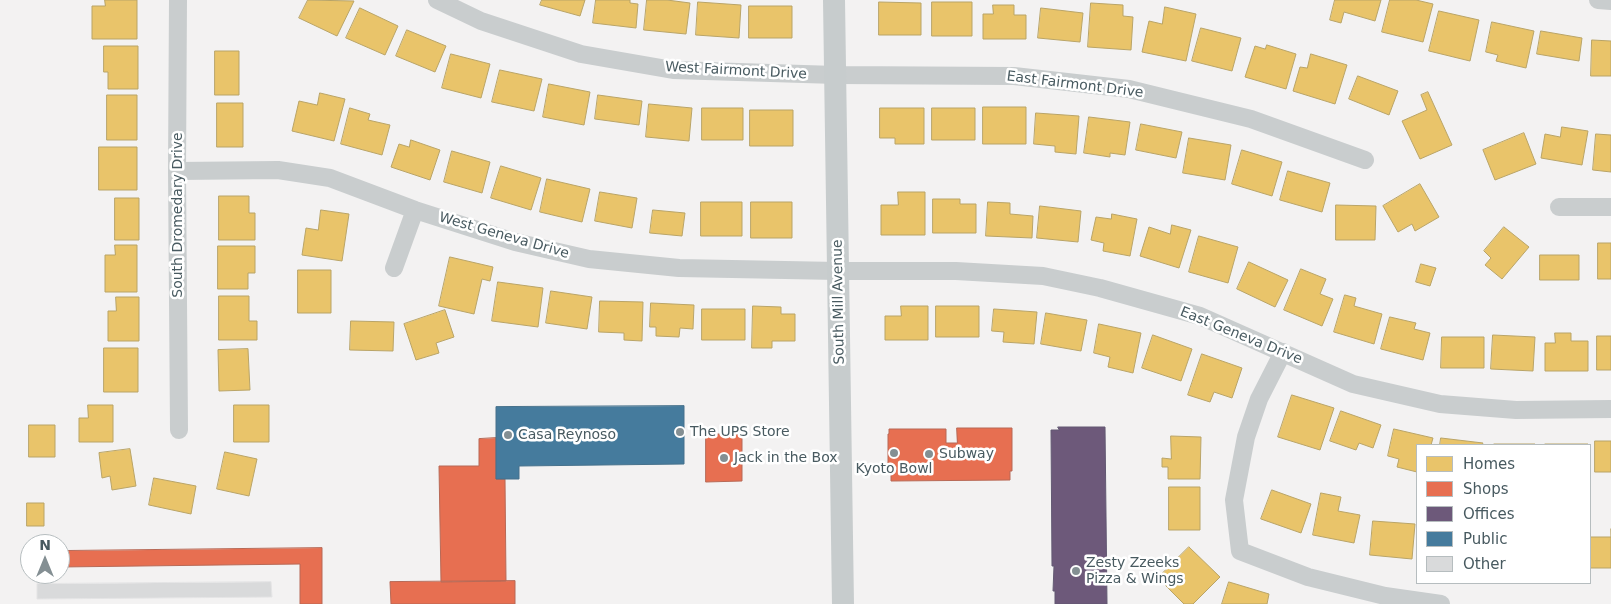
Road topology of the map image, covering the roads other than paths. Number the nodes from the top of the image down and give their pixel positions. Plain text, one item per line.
1 (178, 0) edge
2 (436, 0) edge
3 (834, 0) edge
4 (1598, 0) edge
5 (1611, 1) edge
6 (836, 75) junction
7 (1365, 160) dead end
8 (177, 171) junction
9 (1559, 207) dead end
10 (1611, 207) edge
11 (415, 210) junction
12 (394, 268) dead end
13 (838, 271) junction
14 (1284, 352) junction
15 (1611, 409) edge
16 (179, 430) dead end
17 (843, 604) edge
18 (1441, 604) edge

1 - 8 street, South Dromedary Drive
2 - 6 street, West Fairmont Drive
3 - 6 main road, South Mill Avenue
4 - 5 street
6 - 7 street, East Fairmont Drive
6 - 13 main road, South Mill Avenue
8 - 11 street, West Geneva Drive
8 - 16 street, South Dromedary Drive
9 - 10 street
11 - 12 street
11 - 13 street, West Geneva Drive
13 - 14 street, East Geneva Drive
13 - 17 main road, South Mill Avenue
14 - 15 street, East Geneva Drive
14 - 18 street

